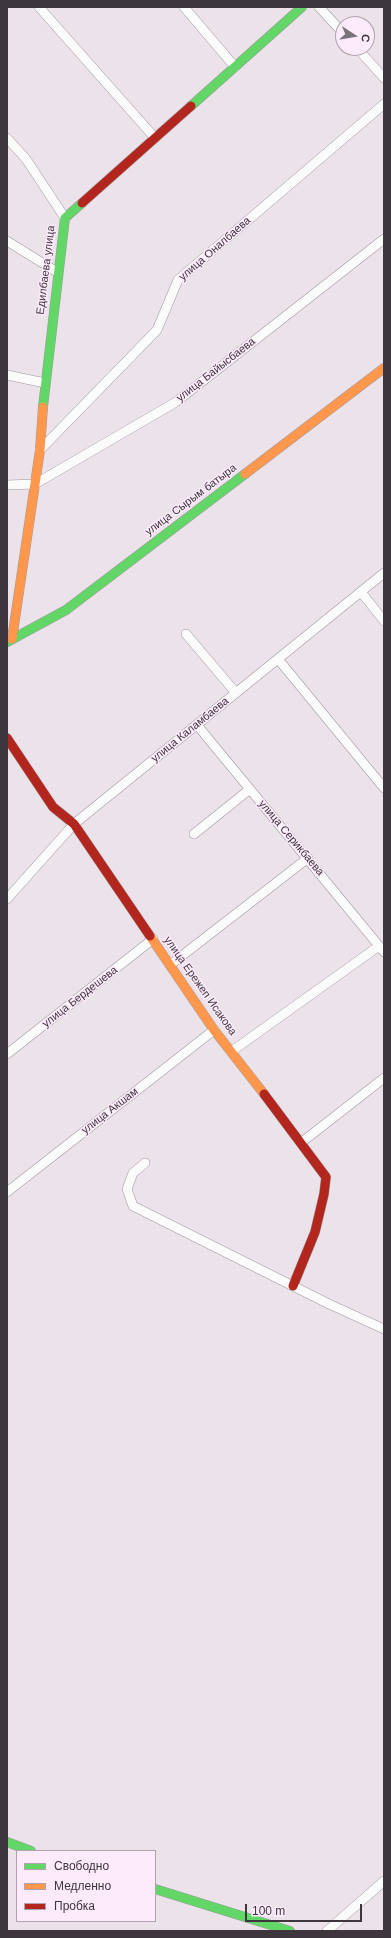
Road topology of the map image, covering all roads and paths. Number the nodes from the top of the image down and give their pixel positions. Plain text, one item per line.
1 (39, 7) edge
2 (184, 7) edge
3 (302, 7) edge
4 (319, 7) edge
5 (335, 24) edge
6 (364, 56) edge
7 (235, 67) junction
8 (384, 78) edge
9 (384, 104) edge
10 (7, 138) edge
11 (155, 138) junction
12 (65, 218) junction
13 (384, 239) edge
14 (7, 241) edge
15 (57, 272) junction
16 (384, 368) edge
17 (7, 375) edge
18 (45, 383) junction
19 (40, 450) junction
20 (35, 484) junction
21 (7, 485) edge
22 (384, 573) edge
23 (361, 592) junction
24 (384, 621) edge
25 (186, 634) dead end
26 (9, 641) edge
27 (278, 659) junction
28 (236, 693) junction
29 (196, 725) junction
30 (7, 738) edge
31 (384, 788) edge
32 (250, 789) junction
33 (74, 824) junction
34 (194, 834) dead end
35 (308, 858) junction
36 (7, 899) edge
37 (153, 939) junction
38 (381, 949) edge
39 (170, 966) junction
40 (214, 1030) junction
41 (232, 1051) junction
42 (7, 1054) edge
43 (384, 1078) edge
44 (302, 1142) junction
45 (145, 1163) dead end
46 (7, 1192) edge
47 (293, 1286) junction
48 (384, 1329) edge
49 (7, 1842) edge
50 (29, 1850) edge
51 (384, 1881) edge
52 (156, 1889) edge
53 (290, 1931) edge
54 (327, 1931) edge

1 - 11 street
2 - 7 street
3 - 7 street, Едилбаева улица
4 - 5 street
6 - 8 street
7 - 11 street, Едилбаева улица
9 - 19 street, улица Оналбаева
10 - 12 street
11 - 12 street, Едилбаева улица
12 - 15 street, Едилбаева улица
13 - 20 street, улица Байысбаева
14 - 15 street
15 - 18 street, Едилбаева улица
16 - 26 street, улица Сырым батыра
17 - 18 street
18 - 19 street, Едилбаева улица
19 - 20 street, Едилбаева улица
20 - 21 street
20 - 26 street, Едилбаева улица
22 - 23 street, улица Каламбаева
23 - 24 street
23 - 27 street, улица Каламбаева
25 - 28 street
27 - 28 street, улица Каламбаева
27 - 31 street
28 - 29 street, улица Каламбаева
29 - 32 street, улица Серикбаева
29 - 33 street, улица Каламбаева
30 - 33 street, улица Ережеп Исакова
32 - 34 street
32 - 35 street, улица Серикбаева
33 - 36 street, улица Каламбаева
33 - 37 street, улица Ережеп Исакова
35 - 38 street, улица Серикбаева
35 - 39 street
37 - 39 street, улица Ережеп Исакова
37 - 42 street, улица Бердешева
38 - 41 street
39 - 40 street, улица Ережеп Исакова
40 - 41 street, улица Ережеп Исакова
40 - 46 street, улица Акшам
41 - 44 street, улица Ережеп Исакова
43 - 44 street
44 - 47 street, улица Ережеп Исакова
45 - 47 street
47 - 48 street
49 - 50 street
51 - 54 street
52 - 53 street

